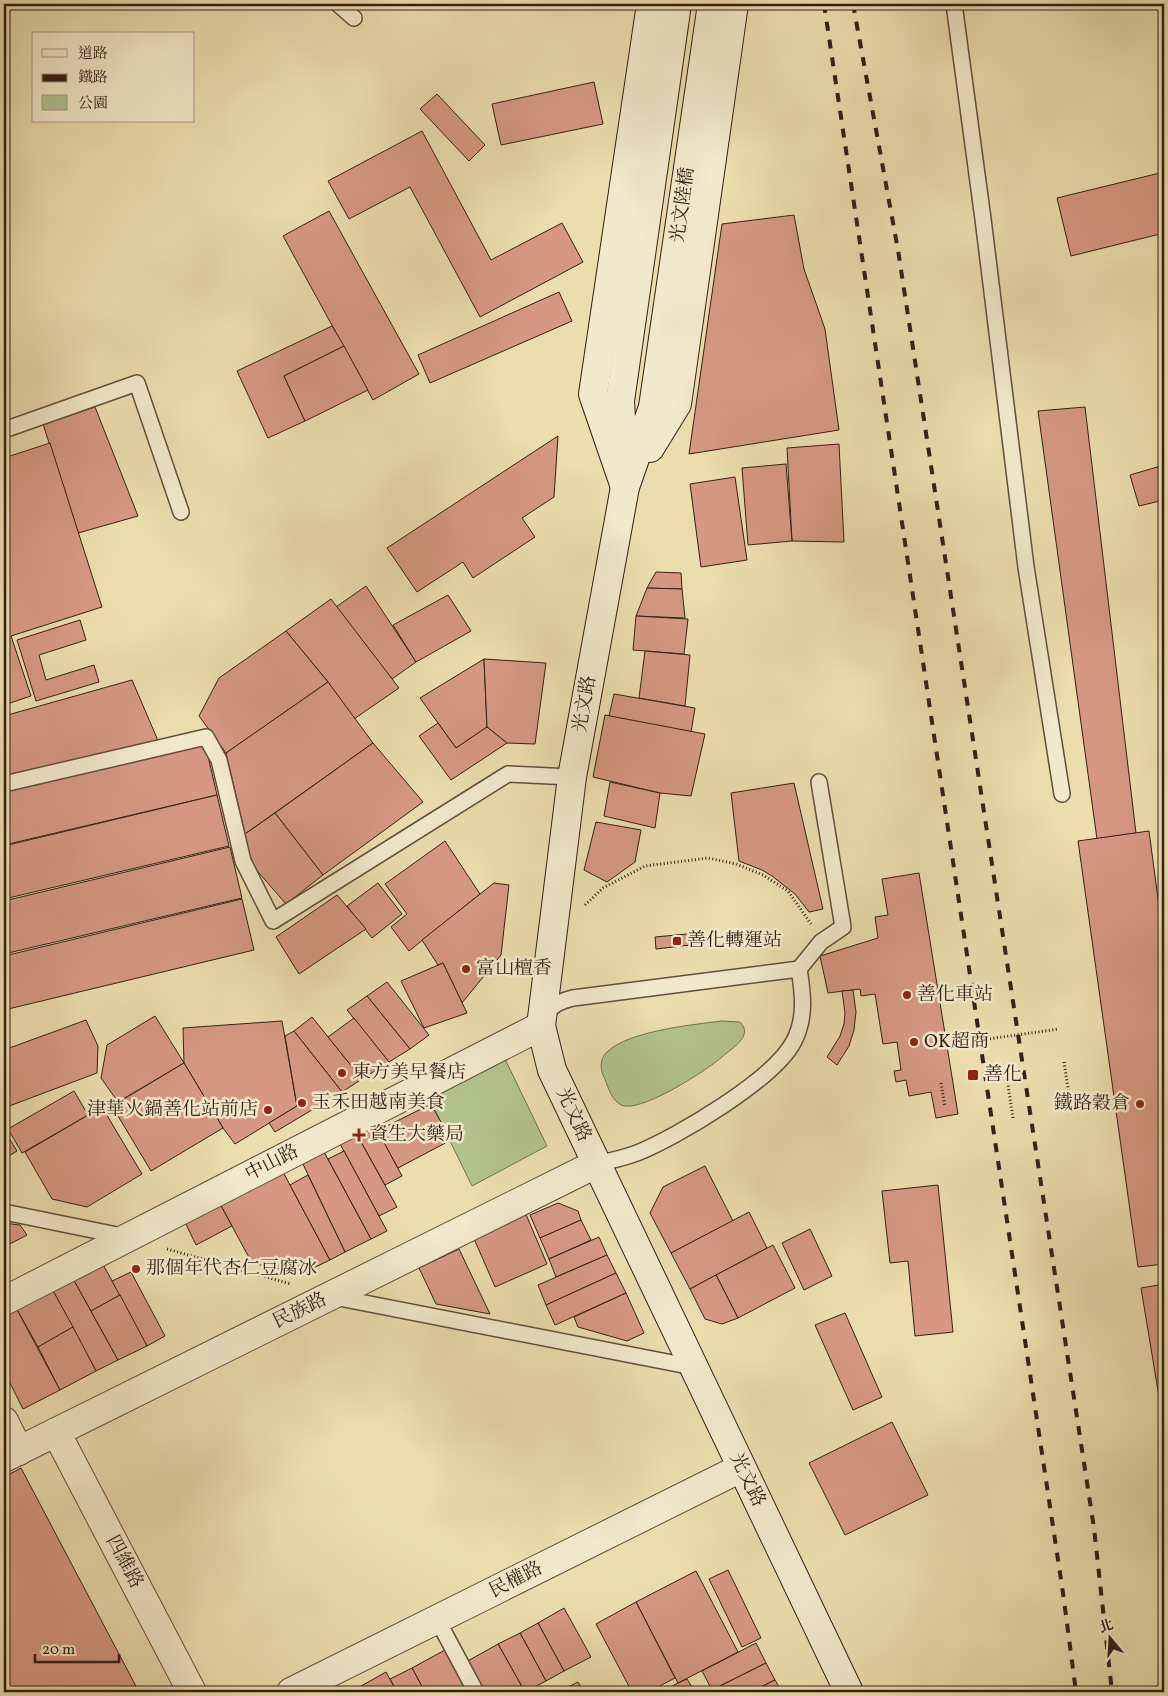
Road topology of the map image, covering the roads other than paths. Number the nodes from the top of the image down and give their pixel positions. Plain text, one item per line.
1 (338, 4) edge
2 (651, 4) edge
3 (678, 4) edge
4 (712, 4) edge
5 (734, 4) edge
6 (954, 4) edge
7 (354, 18) dead end
8 (4, 430) edge
9 (625, 487) junction
10 (180, 512) dead end
11 (572, 778) junction
12 (819, 782) dead end
13 (4, 784) edge
14 (1062, 794) dead end
15 (799, 969) junction
16 (541, 1026) junction
17 (596, 1164) junction
18 (4, 1212) edge
19 (128, 1237) junction
20 (330, 1296) junction
21 (4, 1301) edge
22 (693, 1367) junction
23 (4, 1421) edge
24 (56, 1432) junction
25 (11, 1454) edge
26 (741, 1468) junction
27 (437, 1619) junction
28 (192, 1692) edge
29 (291, 1692) edge
30 (476, 1692) edge
31 (849, 1692) edge

1 - 7 lane
2 - 9 street
3 - 9 street, 光文陸橋
4 - 9 street, 光文陸橋
5 - 9 street
6 - 14 lane
8 - 10 lane
9 - 11 street, 光文路
11 - 13 lane
11 - 16 street, 光文路
12 - 15 lane
15 - 16 lane
15 - 17 lane
16 - 17 street, 光文路
16 - 19 street, 中山路
17 - 20 street, 民族路
17 - 22 street, 光文路
18 - 19 lane
19 - 21 street, 中山路
20 - 22 lane
20 - 24 street, 民族路
22 - 26 street, 光文路
23 - 25 street
24 - 25 street, 民族路
24 - 28 street, 四維路
26 - 27 street, 民權路
26 - 31 street, 光文路
27 - 29 street, 民權路
27 - 30 lane

